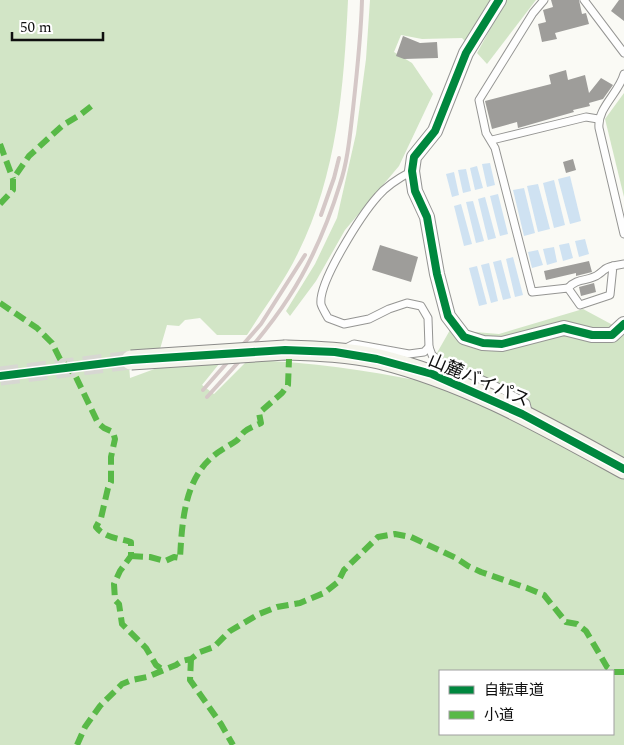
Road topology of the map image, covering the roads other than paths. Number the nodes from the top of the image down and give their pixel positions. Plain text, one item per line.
1 (499, 0) edge
2 (544, 0) edge
3 (584, 0) edge
4 (624, 53) edge
5 (624, 74) edge
6 (598, 119) junction
7 (492, 140) junction
8 (412, 171) junction
9 (624, 234) edge
10 (624, 264) edge
11 (614, 266) junction
12 (568, 288) junction
13 (624, 324) edge
14 (429, 347) junction
15 (334, 352) junction
16 (131, 360) tunnel mouth
17 (530, 418) junction
18 (624, 469) edge

1 - 8 street
2 - 7 lane
3 - 4 lane
5 - 6 lane
6 - 7 lane
6 - 9 lane
7 - 12 lane
8 - 13 street
8 - 14 lane
10 - 11 lane
11 - 12 lane
11 - 12 lane
14 - 15 lane
14 - 17 lane
15 - 16 street, 山麓バイパス, bridge
15 - 17 street, 山麓バイパス
17 - 18 street, 山麓バイパス

